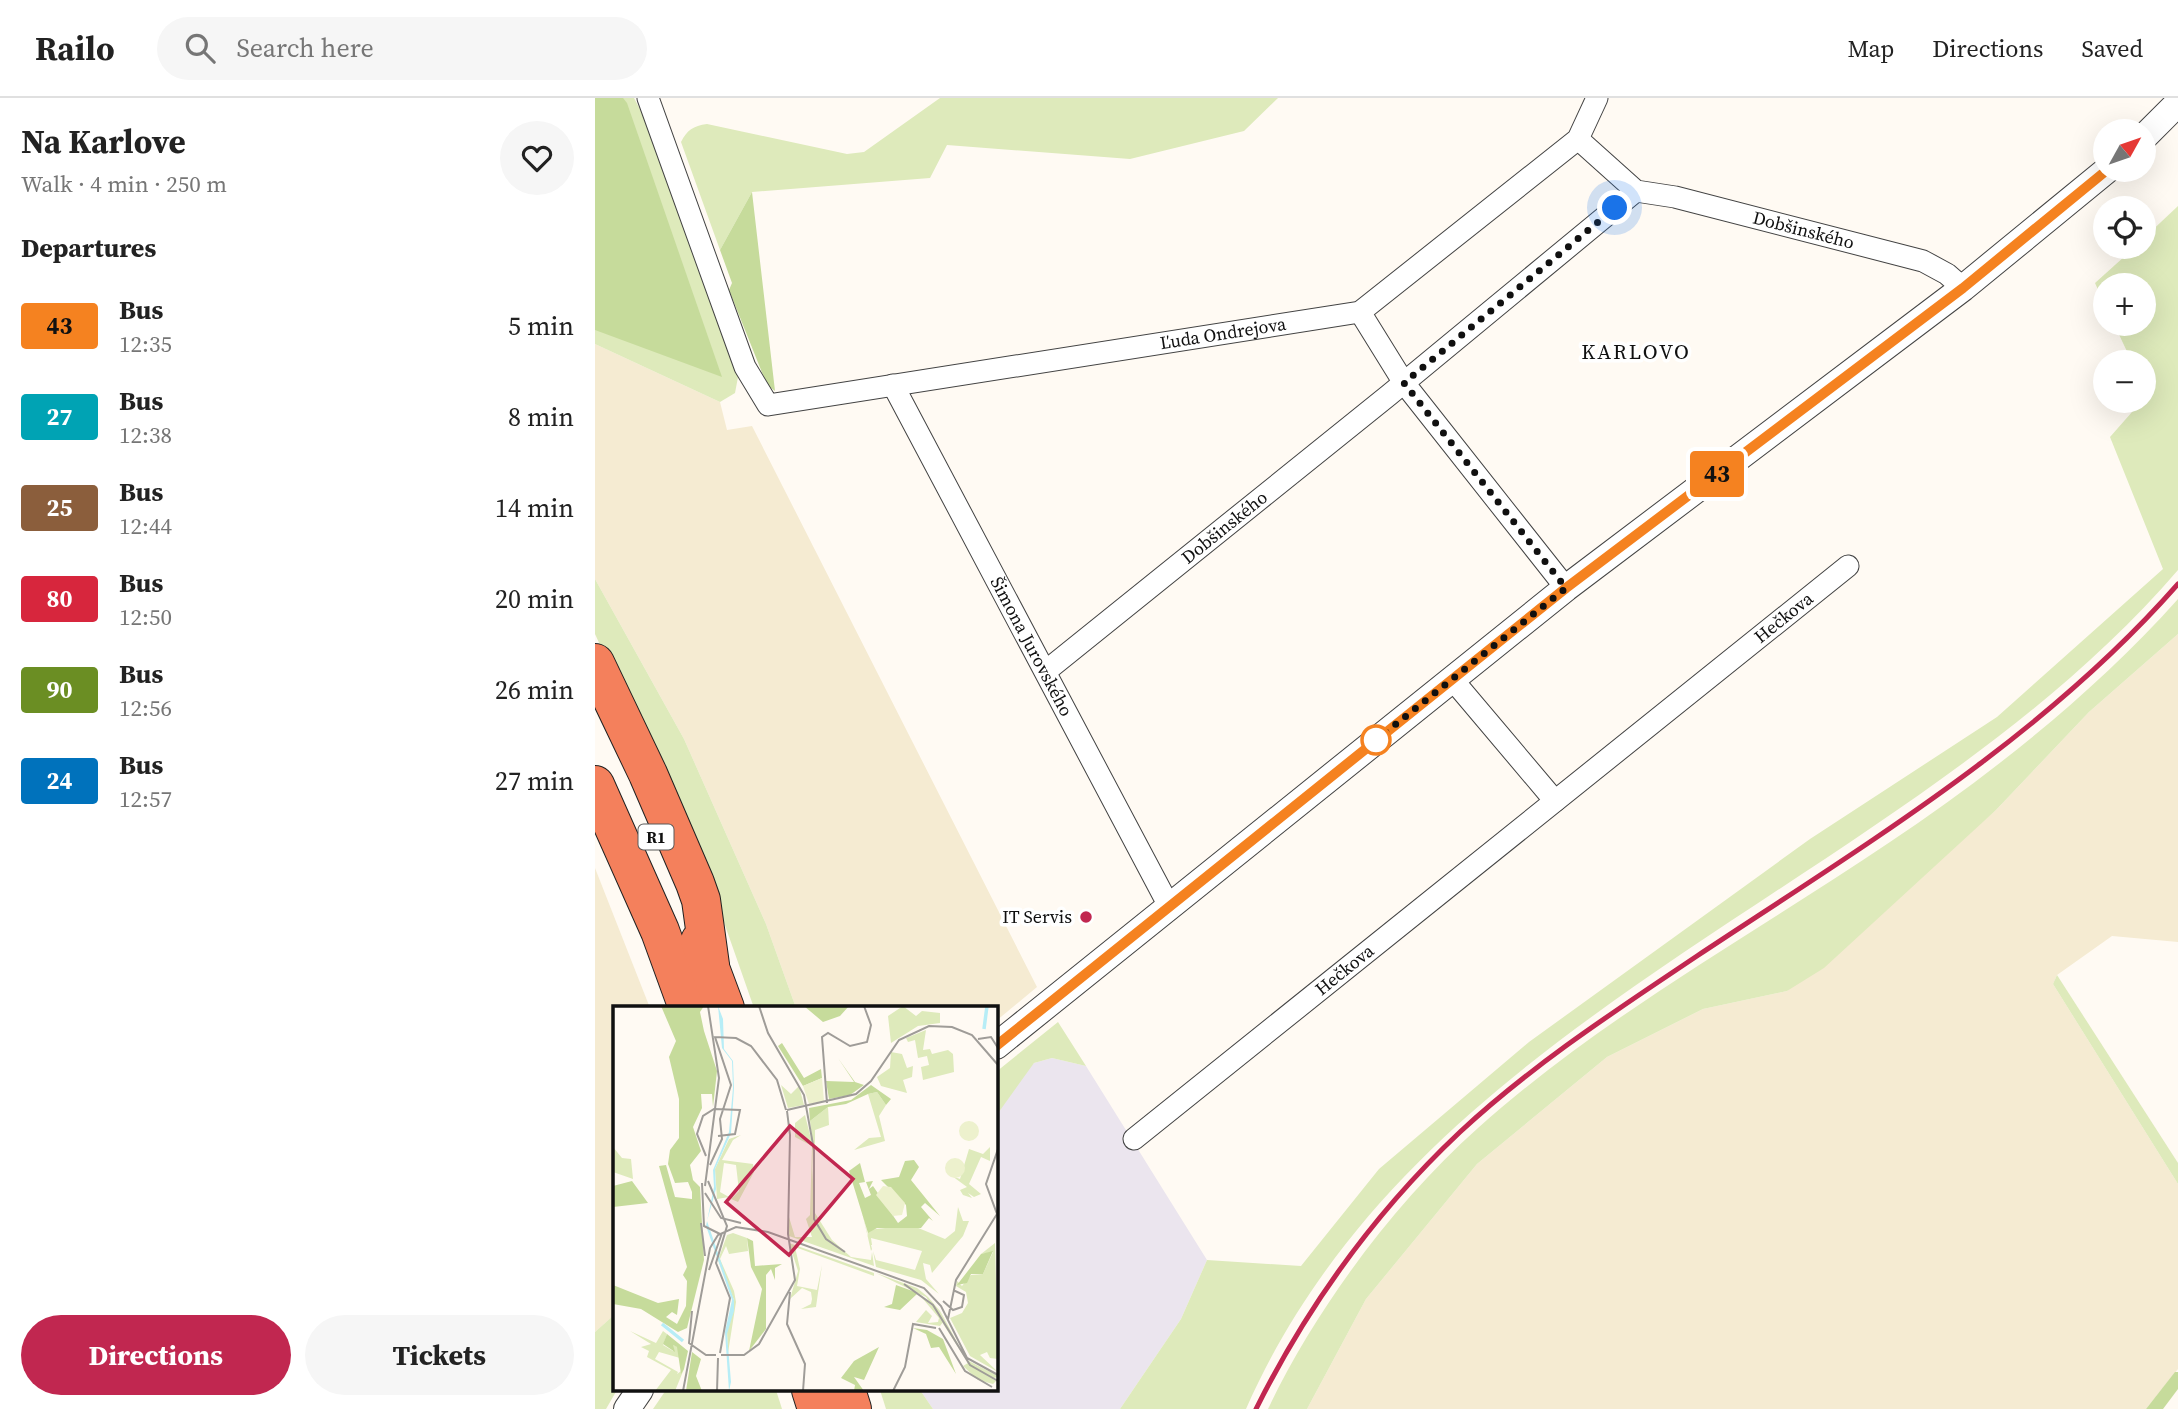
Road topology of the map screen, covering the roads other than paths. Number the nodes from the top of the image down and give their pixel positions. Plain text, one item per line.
1 (648, 98) edge
2 (1597, 98) edge
3 (2178, 103) edge
4 (2156, 125) edge
5 (1578, 139) junction
6 (2093, 181) edge
7 (1636, 191) junction
8 (1963, 288) junction
9 (1360, 312) junction
10 (1404, 383) junction
11 (893, 385) junction
12 (1848, 566) dead end
13 (1566, 588) junction
14 (595, 663) edge
15 (1046, 671) junction
16 (1452, 679) junction
17 (595, 713) edge
18 (595, 785) edge
19 (1555, 801) junction
20 (595, 803) edge
21 (619, 834) junction
22 (1169, 906) junction
23 (710, 965) junction
24 (687, 1006) edge
25 (724, 1006) edge
26 (997, 1045) edge
27 (1134, 1139) dead end
28 (639, 1392) edge
29 (812, 1392) edge
30 (847, 1392) edge
31 (627, 1409) edge
32 (817, 1409) edge
33 (852, 1409) edge

1 - 11 street, Ľuda Ondrejova
2 - 5 street, Ľuda Ondrejova
3 - 4 street
5 - 7 street
5 - 9 street, Ľuda Ondrejova
6 - 8 street
7 - 8 street, Dobšinského
7 - 10 street, Dobšinského
8 - 13 street
9 - 10 street
9 - 11 street, Ľuda Ondrejova
10 - 13 street
10 - 15 street, Dobšinského
11 - 15 street, Šimona Jurovského
12 - 19 street, Hečkova
13 - 16 street
14 - 23 highway
15 - 22 street, Šimona Jurovského
16 - 19 street
16 - 22 street
17 - 23 highway, R1
18 - 21 highway, R1
19 - 27 street, Hečkova
20 - 21 highway
21 - 24 highway, R1
22 - 26 street
23 - 25 highway, R1
28 - 31 street
29 - 32 highway
30 - 33 highway

